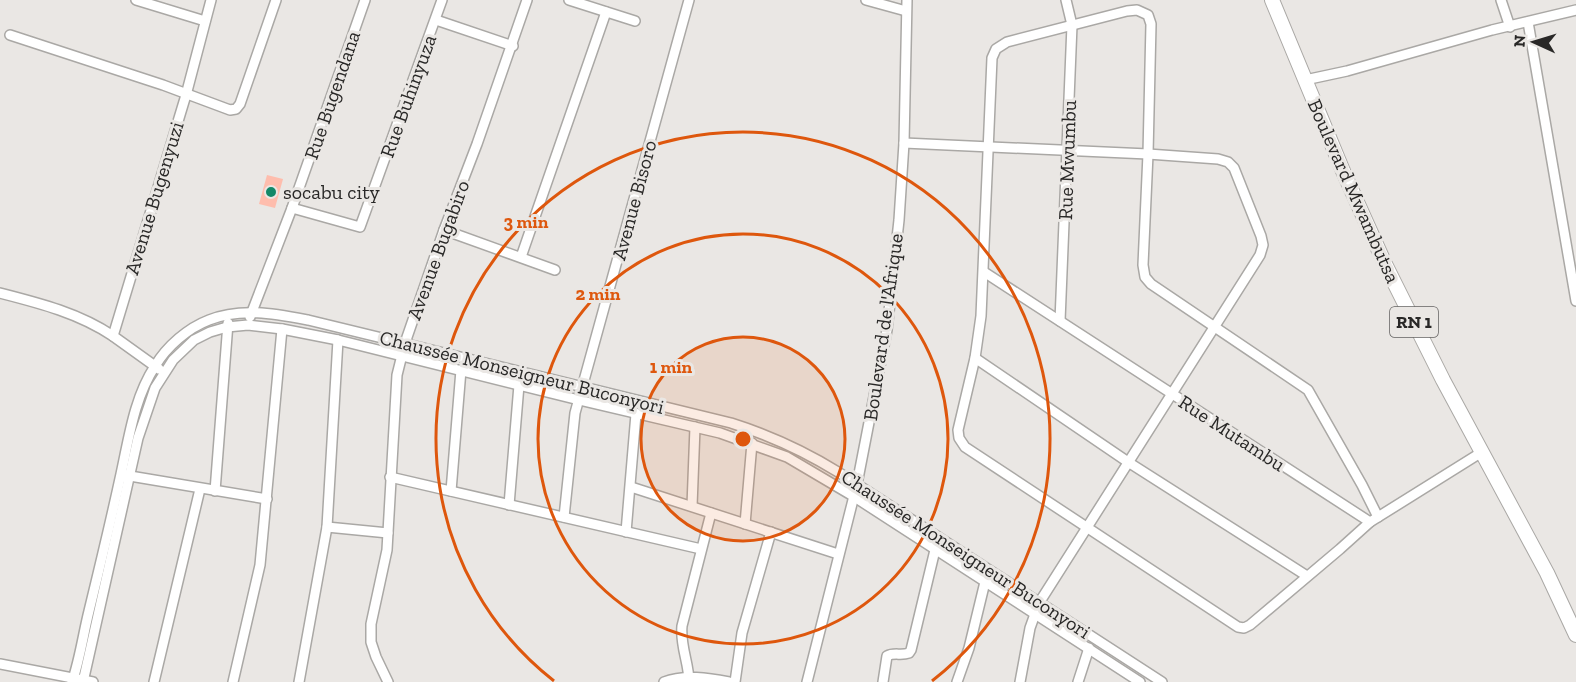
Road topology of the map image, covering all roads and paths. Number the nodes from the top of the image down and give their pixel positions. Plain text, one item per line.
1 (136, 0) edge
2 (211, 0) edge
3 (276, 0) edge
4 (365, 0) edge
5 (442, 0) edge
6 (527, 0) edge
7 (569, 0) edge
8 (689, 0) edge
9 (866, 0) edge
10 (907, 0) edge
11 (1066, 0) edge
12 (1121, 0) edge
13 (1272, 0) edge
14 (1501, 0) edge
15 (1576, 9) edge
16 (906, 11) junction
17 (1124, 11) junction
18 (606, 12) junction
19 (436, 20) junction
20 (205, 21) junction
21 (636, 21) dead end
22 (1528, 22) junction
23 (1072, 25) junction
24 (1510, 27) junction
25 (10, 35) dead end
26 (513, 46) junction
27 (1305, 80) junction
28 (186, 95) junction
29 (904, 143) junction
30 (989, 147) junction
31 (1067, 150) junction
32 (1148, 154) junction
33 (292, 208) junction
34 (444, 230) junction
35 (521, 257) junction
36 (555, 270) dead end
37 (984, 272) junction
38 (0, 293) edge
39 (1576, 301) edge
40 (251, 312) junction
41 (229, 314) junction
42 (1060, 321) junction
43 (248, 325) junction
44 (1215, 326) junction
45 (227, 327) junction
46 (282, 329) junction
47 (112, 336) junction
48 (338, 340) junction
49 (405, 343) junction
50 (402, 356) junction
51 (975, 358) junction
52 (155, 365) junction
53 (461, 370) junction
54 (164, 372) junction
55 (519, 385) junction
56 (582, 387) junction
57 (1172, 394) junction
58 (579, 400) junction
59 (636, 414) junction
60 (695, 427) junction
61 (752, 443) junction
62 (1482, 452) junction
63 (1128, 462) junction
64 (125, 475) junction
65 (390, 477) junction
66 (857, 484) junction
67 (631, 487) junction
68 (200, 489) junction
69 (215, 491) junction
70 (451, 491) junction
71 (853, 496) junction
72 (267, 500) junction
73 (509, 505) junction
74 (692, 507) junction
75 (711, 513) junction
76 (564, 517) junction
77 (1374, 520) junction
78 (745, 524) junction
79 (327, 527) junction
80 (1086, 528) junction
81 (626, 532) junction
82 (771, 532) junction
83 (388, 533) junction
84 (701, 549) junction
85 (935, 550) junction
86 (838, 554) junction
87 (1307, 576) junction
88 (985, 582) junction
89 (1036, 608) junction
90 (1576, 635) edge
91 (1089, 648) junction
92 (0, 664) edge
93 (689, 680) edge
94 (81, 681) edge
95 (154, 682) edge
96 (232, 682) edge
97 (299, 682) edge
98 (388, 682) edge
99 (664, 682) edge
100 (729, 682) edge
101 (735, 682) edge
102 (807, 682) edge
103 (883, 682) edge
104 (957, 682) edge
105 (1020, 682) edge
106 (1078, 682) edge
107 (1140, 682) edge
108 (1162, 682) edge

1 - 20 street
2 - 20 street, Avenue Bugenyuzi
3 - 28 street
4 - 33 street, Rue Bugendana
5 - 19 street, Rue Buhinyuza
6 - 26 street, Avenue Bugabiro
7 - 18 street
8 - 56 street, Avenue Bisoro
9 - 16 street
10 - 16 street, Boulevard de l'Afrique
11 - 23 street, Rue Mwumbu
12 - 17 street
13 - 27 highway, Boulevard Mwambutsa / RN 1
14 - 24 street
15 - 22 street
16 - 29 street, Boulevard de l'Afrique
17 - 23 street
17 - 32 street
18 - 21 street
18 - 35 street
19 - 26 street
19 - 33 street, Rue Buhinyuza
20 - 28 street, Avenue Bugenyuzi
22 - 24 street
22 - 39 street
23 - 30 street
23 - 31 street, Rue Mwumbu
24 - 27 street
25 - 28 street
26 - 34 street, Avenue Bugabiro
27 - 62 highway, Boulevard Mwambutsa / RN 1
28 - 47 street, Avenue Bugenyuzi
29 - 30 street
29 - 66 street, Boulevard de l'Afrique
30 - 31 street
30 - 37 street
31 - 32 street
31 - 42 street, Rue Mwumbu
32 - 44 street
32 - 44 street
33 - 40 street, Rue Bugendana
34 - 35 street
34 - 49 street, Avenue Bugabiro
35 - 36 street
37 - 42 street, Rue Mutambu
37 - 51 street
38 - 47 street
40 - 41 street, Chaussée Monseigneur Buconyori
40 - 43 street, Rue Bugendana
40 - 49 street, Chaussée Monseigneur Buconyori
41 - 45 street
41 - 52 street, Chaussée Monseigneur Buconyori
42 - 57 street, Rue Mutambu
43 - 45 street, Chaussée Monseigneur Buconyori
43 - 46 street, Chaussée Monseigneur Buconyori
44 - 57 street
44 - 77 street
45 - 54 street, Chaussée Monseigneur Buconyori
45 - 69 street
46 - 48 street, Chaussée Monseigneur Buconyori
46 - 72 street
47 - 52 street
48 - 50 street, Chaussée Monseigneur Buconyori
48 - 79 street
49 - 50 street, Avenue Bugabiro
49 - 56 street, Chaussée Monseigneur Buconyori
50 - 53 street, Chaussée Monseigneur Buconyori
50 - 65 street, Avenue Bugabiro
51 - 63 street
51 - 80 street
52 - 54 street
52 - 64 street, Chaussée Monseigneur Buconyori
53 - 55 street, Chaussée Monseigneur Buconyori
53 - 70 street
54 - 64 street, Chaussée Monseigneur Buconyori
55 - 58 street, Chaussée Monseigneur Buconyori
55 - 73 street
56 - 58 street, Avenue Bisoro
56 - 66 street, Chaussée Monseigneur Buconyori
57 - 63 street
57 - 77 street, Rue Mutambu
58 - 59 street, Chaussée Monseigneur Buconyori
58 - 76 street, Avenue Bisoro
59 - 60 street, Chaussée Monseigneur Buconyori
59 - 67 street
60 - 61 street, Chaussée Monseigneur Buconyori
60 - 74 street
61 - 71 street, Chaussée Monseigneur Buconyori
61 - 78 street
62 - 77 street
62 - 90 highway, Boulevard Mwambutsa / RN 1
63 - 80 street
63 - 87 street
64 - 68 street
64 - 94 street, Chaussée Monseigneur Buconyori
65 - 70 street
65 - 83 street, Avenue Bugabiro
66 - 71 street, Boulevard de l'Afrique
66 - 89 street, Chaussée Monseigneur Buconyori
67 - 74 street
67 - 81 street
68 - 69 street
68 - 95 street
69 - 72 street
70 - 73 street
71 - 85 street, Chaussée Monseigneur Buconyori
71 - 86 street, Boulevard de l'Afrique
72 - 96 street
73 - 76 street
74 - 75 street
75 - 78 street
75 - 84 street
76 - 81 street
77 - 87 street
78 - 82 street
79 - 83 street
79 - 97 street
80 - 87 street
80 - 89 street
81 - 84 street
82 - 86 street
82 - 101 street
83 - 98 street, Avenue Bugabiro
84 - 93 street
85 - 88 street, Chaussée Monseigneur Buconyori
85 - 103 street
86 - 102 street, Boulevard de l'Afrique
88 - 89 street, Chaussée Monseigneur Buconyori
88 - 104 street
89 - 91 street, Chaussée Monseigneur Buconyori
89 - 105 street
89 - 108 street, Chaussée Monseigneur Buconyori
91 - 106 street
91 - 107 street, Chaussée Monseigneur Buconyori
92 - 94 street
93 - 99 street
93 - 100 street

